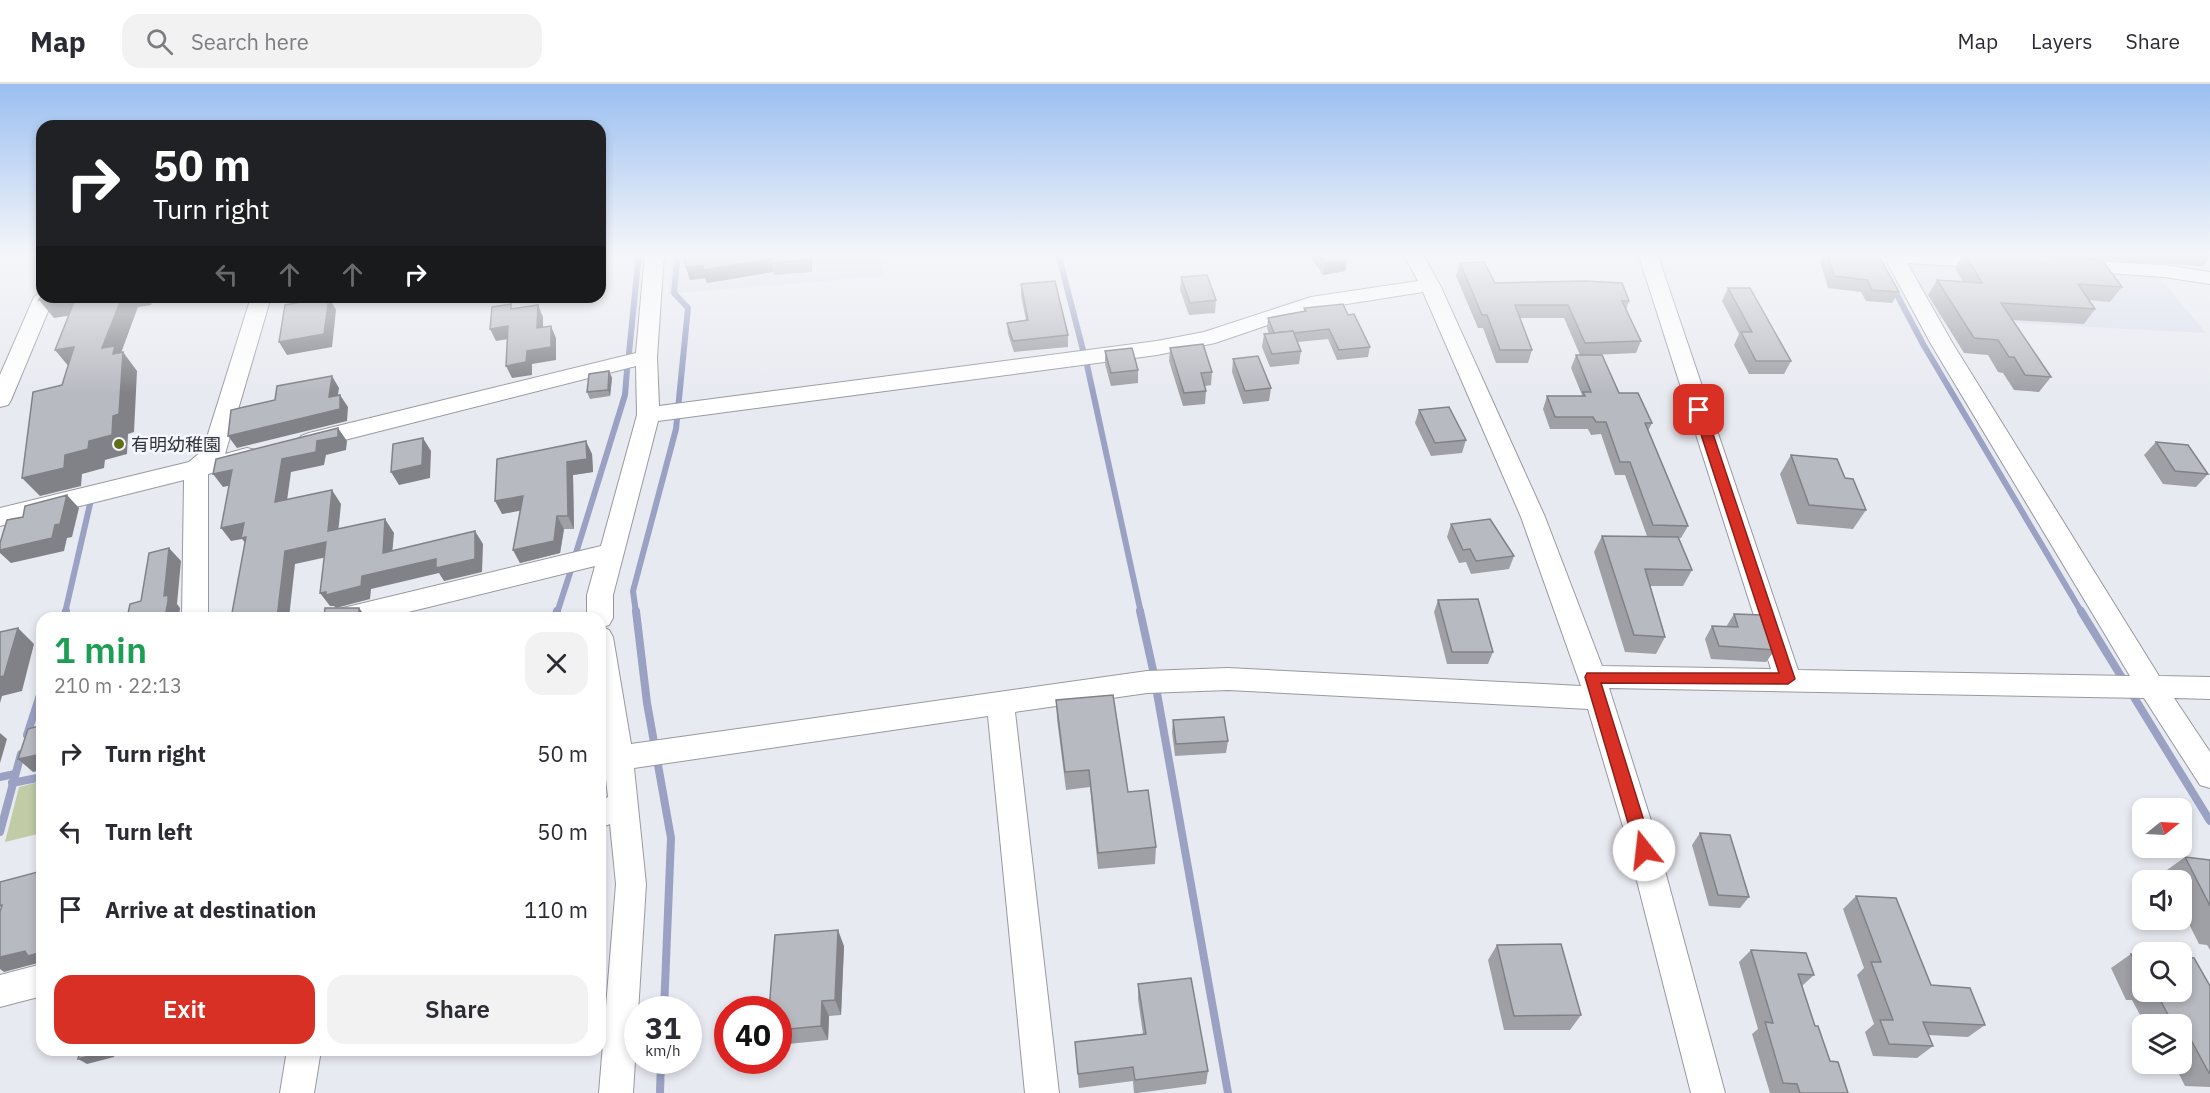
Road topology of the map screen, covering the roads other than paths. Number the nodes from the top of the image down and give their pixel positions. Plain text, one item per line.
1 (650, 300) edge
2 (1330, 300) edge
3 (1437, 300) edge
4 (1664, 300) edge
5 (1918, 300) edge
6 (41, 303) edge
7 (259, 303) edge
8 (646, 357) junction
9 (0, 400) edge
10 (668, 412) junction
11 (288, 446) edge
12 (265, 452) edge
13 (196, 469) junction
14 (0, 518) edge
15 (611, 553) junction
16 (195, 612) edge
17 (368, 612) edge
18 (600, 612) edge
19 (606, 660) edge
20 (1788, 679) junction
21 (2151, 686) junction
22 (1595, 688) junction
23 (2210, 688) edge
24 (1000, 702) junction
25 (631, 756) junction
26 (2210, 776) edge
27 (612, 810) edge
28 (36, 982) edge
29 (0, 991) edge
30 (303, 1056) edge
31 (297, 1093) edge
32 (616, 1093) edge
33 (1042, 1093) edge
34 (1708, 1093) edge

1 - 8 street
2 - 10 street
3 - 22 street
4 - 20 street
5 - 21 street
6 - 9 street
7 - 13 street
8 - 10 street
8 - 11 street
10 - 15 street
12 - 13 street
13 - 14 street
13 - 16 street
15 - 17 street
15 - 18 street
19 - 25 street
20 - 21 street
20 - 22 street
21 - 23 street
21 - 26 street
22 - 24 street
22 - 34 street
24 - 25 street
24 - 33 street
25 - 27 street
27 - 32 street
28 - 29 street
30 - 31 street

